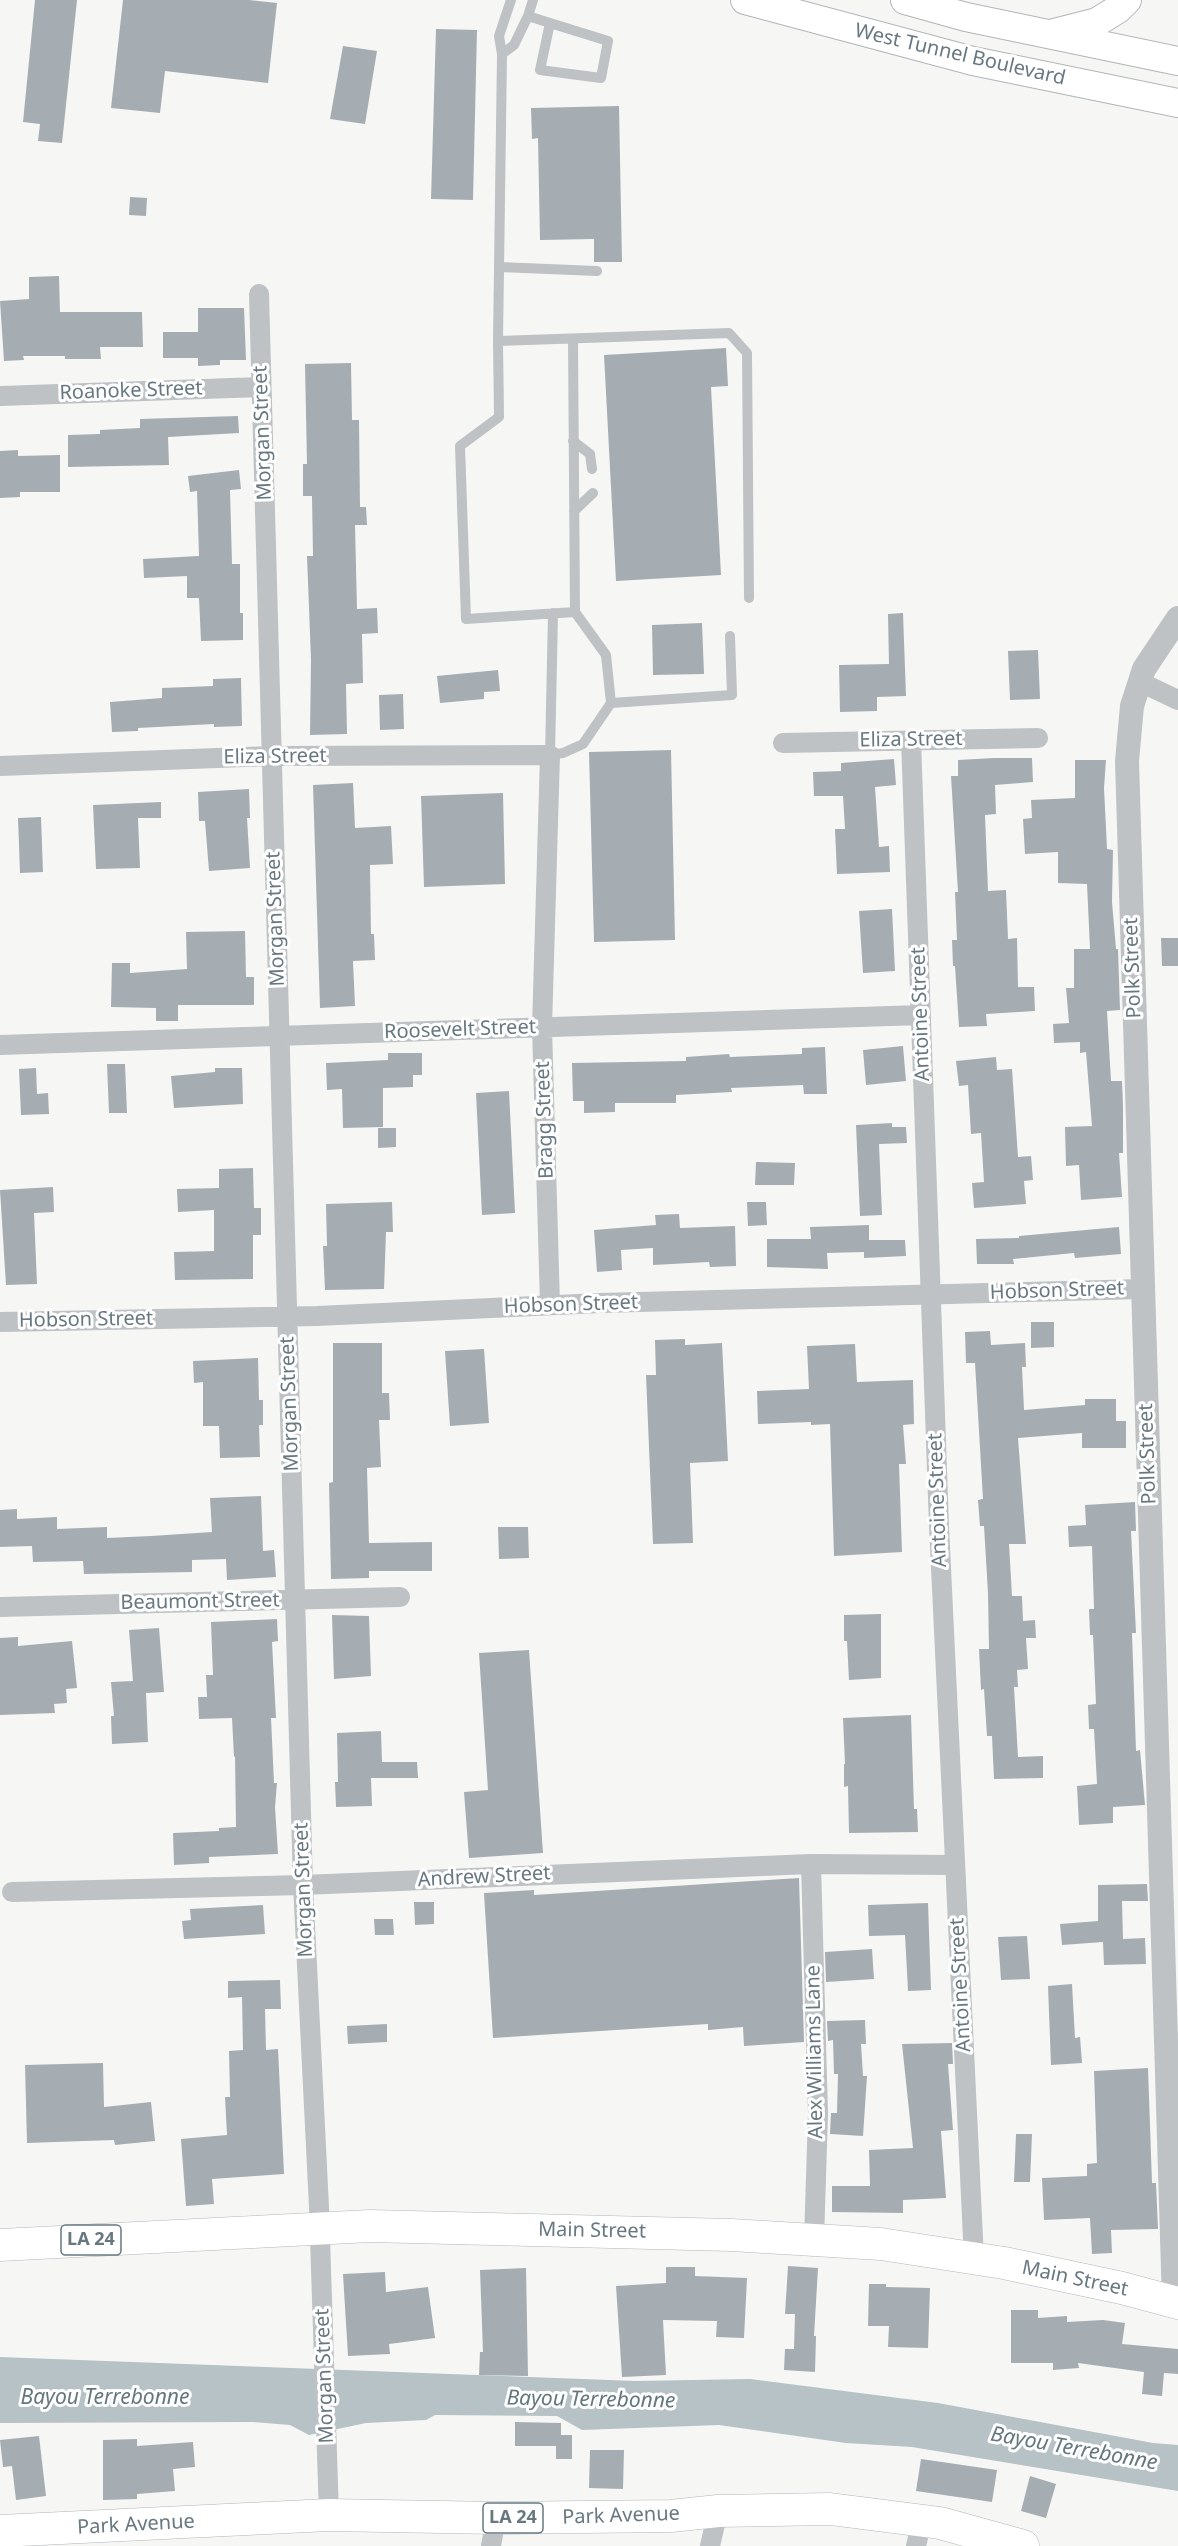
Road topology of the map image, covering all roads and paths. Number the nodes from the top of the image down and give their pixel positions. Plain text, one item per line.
1 (511, 0) edge
2 (532, 0) edge
3 (745, 0) edge
4 (905, 0) edge
5 (1126, 0) edge
6 (804, 8) edge
7 (528, 16) junction
8 (550, 23) junction
9 (1048, 34) junction
10 (502, 54) junction
11 (1178, 61) edge
12 (1178, 103) edge
13 (499, 267) junction
14 (597, 271) dead end
15 (259, 294) dead end
16 (573, 340) junction
17 (498, 341) junction
18 (261, 387) junction
19 (0, 396) edge
20 (573, 441) junction
21 (592, 469) dead end
22 (593, 493) dead end
23 (574, 511) junction
24 (749, 598) dead end
25 (574, 612) junction
26 (553, 613) junction
27 (1178, 618) edge
28 (730, 636) dead end
29 (1140, 682) junction
30 (1178, 700) edge
31 (611, 703) junction
32 (1038, 738) dead end
33 (911, 740) junction
34 (783, 743) dead end
35 (550, 754) junction
36 (272, 756) junction
37 (0, 766) edge
38 (921, 1015) junction
39 (542, 1027) junction
40 (280, 1035) junction
41 (0, 1045) edge
42 (1143, 1289) junction
43 (931, 1295) junction
44 (550, 1305) junction
45 (288, 1317) junction
46 (0, 1322) edge
47 (400, 1597) dead end
48 (296, 1600) junction
49 (0, 1607) edge
50 (811, 1864) junction
51 (955, 1865) junction
52 (303, 1885) junction
53 (12, 1892) dead end
54 (320, 2228) junction
55 (814, 2240) junction
56 (0, 2245) edge
57 (974, 2259) junction
58 (1176, 2303) edge
59 (718, 2511) junction
60 (329, 2515) junction
61 (0, 2531) edge
62 (494, 2532) edge
63 (919, 2533) edge
64 (75, 2537) edge
65 (710, 2546) edge
66 (1023, 2546) edge

1 - 10 lane
2 - 7 lane
3 - 6 main road, West Tunnel Boulevard
4 - 9 main road, West Tunnel Boulevard
5 - 9 main road
6 - 12 main road, West Tunnel Boulevard
7 - 8 lane
7 - 10 lane
8 - 8 lane
9 - 11 main road, West Tunnel Boulevard
10 - 13 lane
13 - 14 lane
13 - 17 lane
15 - 18 street, Morgan Street
16 - 17 lane
16 - 20 lane
16 - 24 lane
17 - 26 lane
18 - 19 street, Roanoke Street
18 - 36 street, Morgan Street
20 - 21 lane
20 - 23 lane
22 - 23 lane
23 - 25 lane
25 - 26 lane
25 - 31 lane
26 - 35 lane
27 - 29 street, Polk Street
28 - 31 lane
29 - 30 street
29 - 42 street, Polk Street
31 - 35 lane
32 - 33 street, Eliza Street
33 - 34 street, Eliza Street
33 - 38 street, Antoine Street
35 - 36 street, Eliza Street
35 - 39 street, Bragg Street
36 - 37 street, Eliza Street
36 - 40 street, Morgan Street
38 - 39 street, Roosevelt Street
38 - 43 street, Antoine Street
39 - 40 street, Roosevelt Street
39 - 44 street, Bragg Street
40 - 41 street, Roosevelt Street
40 - 45 street, Morgan Street
42 - 43 street, Hobson Street
42 - 58 street, Polk Street
43 - 44 street, Hobson Street
43 - 51 street, Antoine Street
44 - 45 street, Hobson Street
45 - 46 street, Hobson Street
45 - 48 street, Morgan Street
47 - 48 street, Beaumont Street
48 - 49 street, Beaumont Street
48 - 52 street, Morgan Street
50 - 51 street, Andrew Street
50 - 52 street, Andrew Street
50 - 55 street, Alex Williams Lane
51 - 57 street, Antoine Street
52 - 53 street, Andrew Street
52 - 54 street, Morgan Street
54 - 55 main road, Main Street / LA 24
54 - 56 main road, Main Street / LA 24
54 - 60 street, Morgan Street
55 - 57 main road, Main Street / LA 24
57 - 58 main road, Main Street / LA 24
59 - 62 main road, Park Avenue / LA 24
59 - 63 main road, Park Avenue / LA 24
59 - 65 street
60 - 62 main road, Park Avenue / LA 24
60 - 64 main road, Park Avenue / LA 24
61 - 64 main road, Park Avenue / LA 24
63 - 66 main road, Park Avenue / LA 24

